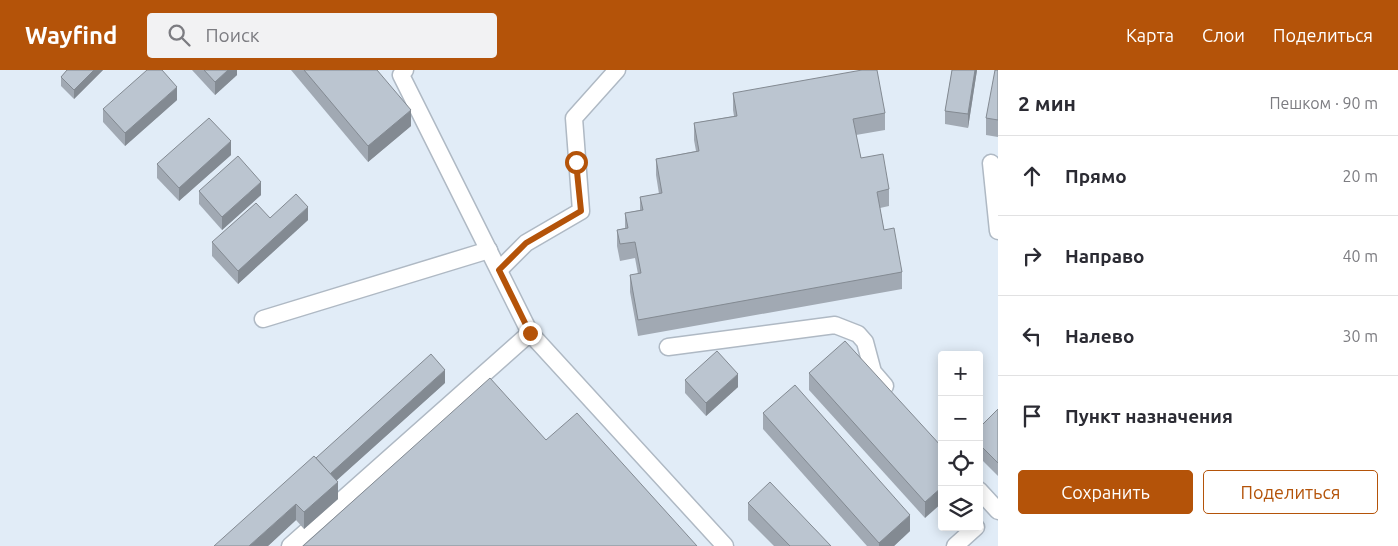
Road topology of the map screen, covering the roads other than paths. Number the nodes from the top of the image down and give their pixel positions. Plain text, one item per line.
1 (405, 70) edge
2 (617, 70) edge
3 (991, 163) dead end
4 (998, 231) edge
5 (489, 250) junction
6 (499, 270) junction
7 (262, 319) dead end
8 (530, 333) junction
9 (668, 347) dead end
10 (898, 400) edge
11 (983, 494) edge
12 (997, 510) edge
13 (983, 522) edge
14 (972, 531) edge
15 (290, 546) edge
16 (725, 546) edge
17 (954, 546) edge

1 - 5 lane
2 - 6 lane
3 - 4 lane
5 - 6 lane
5 - 7 lane
6 - 8 lane
8 - 15 lane
8 - 16 lane
9 - 10 lane
11 - 12 lane
12 - 13 lane
14 - 17 lane

